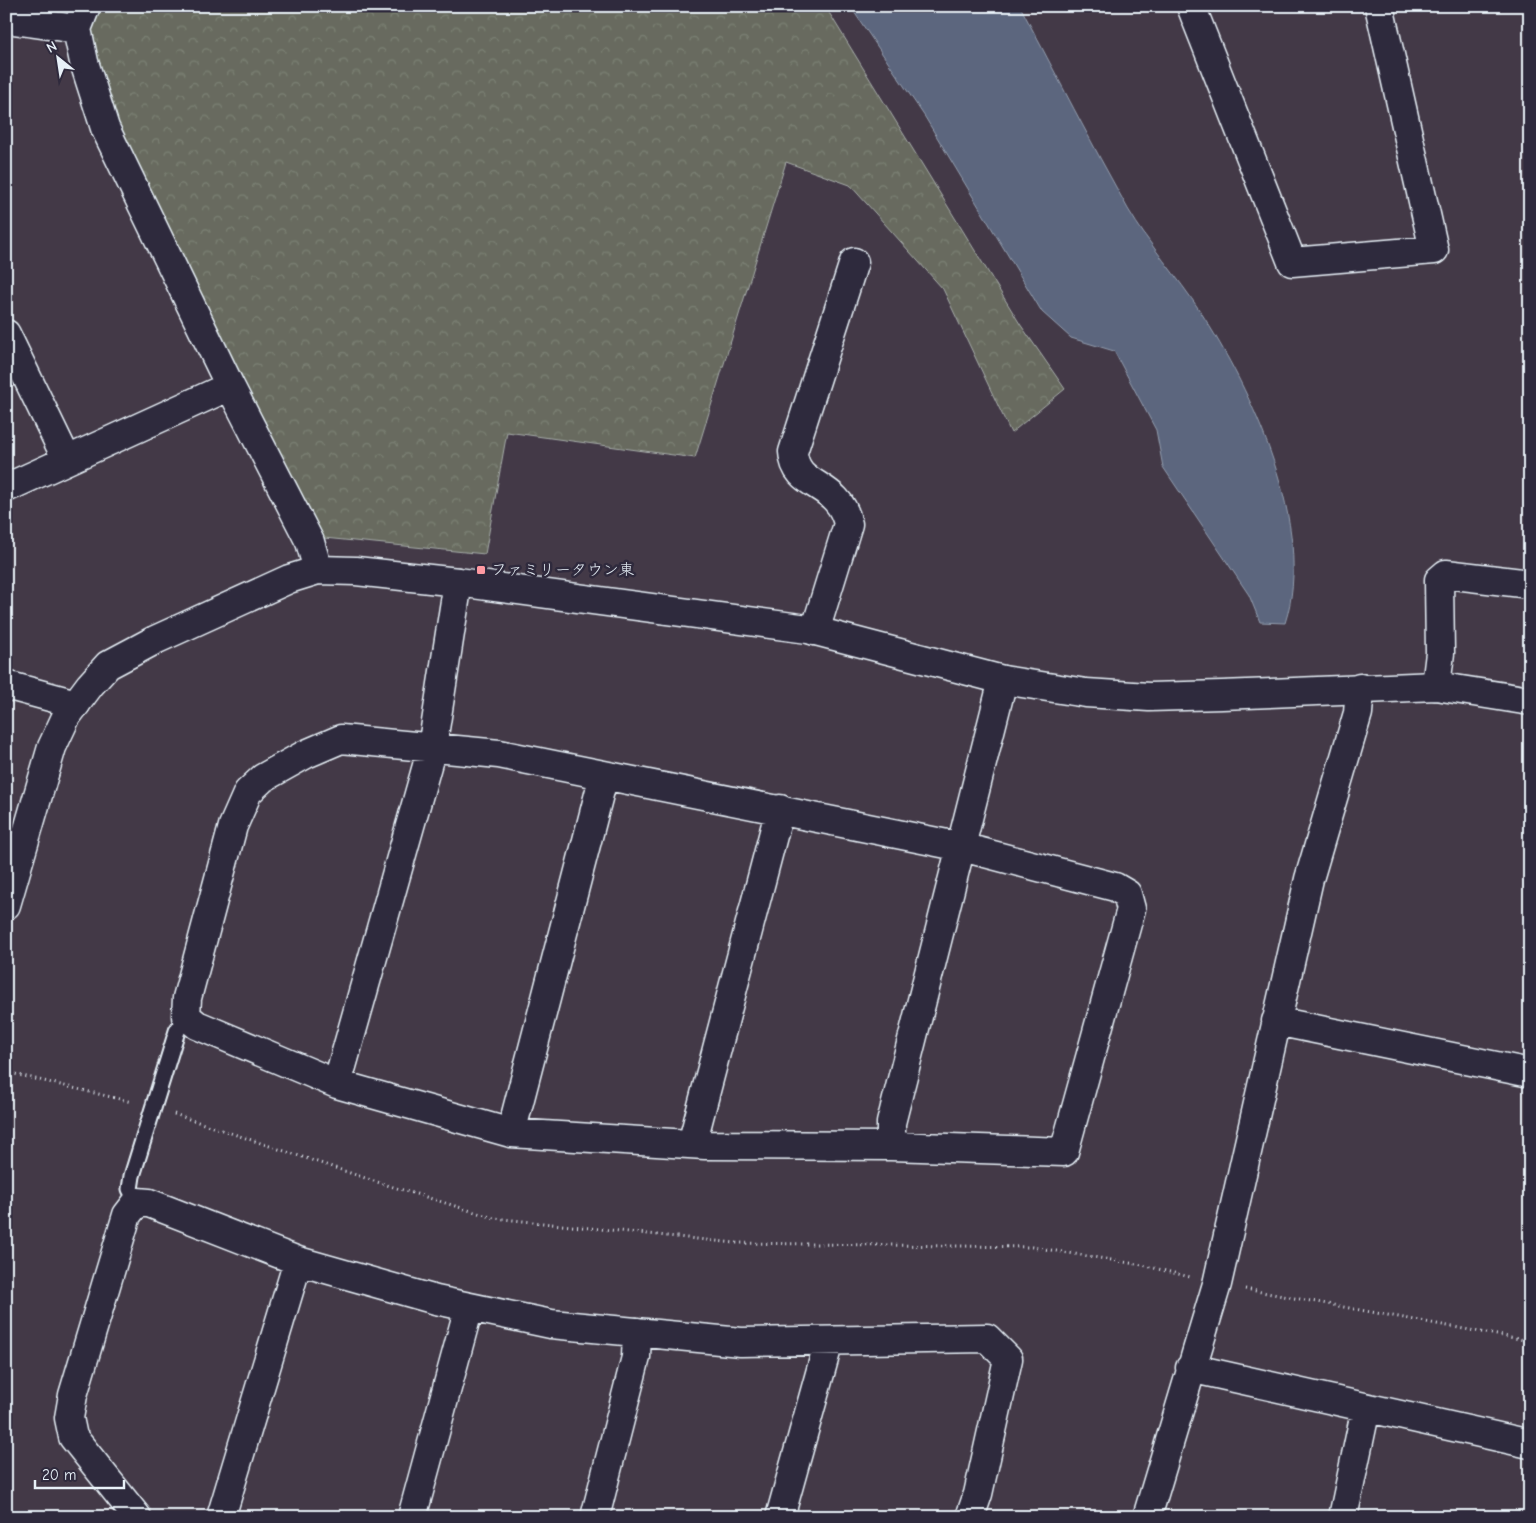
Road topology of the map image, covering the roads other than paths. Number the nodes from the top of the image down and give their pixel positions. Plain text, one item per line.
1 (1379, 6) edge
2 (1197, 7) edge
3 (82, 18) edge
4 (6, 19) edge
5 (854, 262) dead end
6 (6, 334) edge
7 (230, 386) junction
8 (67, 460) junction
9 (6, 488) edge
10 (318, 570) junction
11 (458, 582) junction
12 (1530, 584) edge
13 (815, 631) junction
14 (1003, 680) junction
15 (6, 685) edge
16 (1436, 686) junction
17 (1360, 688) junction
18 (1530, 701) edge
19 (76, 704) junction
20 (432, 748) junction
21 (604, 775) junction
22 (780, 809) junction
23 (962, 847) junction
24 (6, 905) edge
25 (186, 1016) junction
26 (1276, 1020) junction
27 (1530, 1073) edge
28 (336, 1084) junction
29 (511, 1133) junction
30 (692, 1144) junction
31 (891, 1146) junction
32 (137, 1202) junction
33 (298, 1261) junction
34 (469, 1307) junction
35 (637, 1332) junction
36 (829, 1340) junction
37 (1190, 1368) junction
38 (1366, 1408) junction
39 (1530, 1444) edge
40 (137, 1517) edge
41 (222, 1517) edge
42 (412, 1517) edge
43 (595, 1517) edge
44 (780, 1517) edge
45 (970, 1517) edge
46 (1147, 1517) edge
47 (1343, 1517) edge

1 - 2 street
3 - 4 street
3 - 7 street
5 - 13 street
6 - 8 street
7 - 8 street
7 - 10 street
8 - 9 street
10 - 11 street
10 - 19 street
11 - 13 street
11 - 20 street
12 - 16 street
13 - 14 street
14 - 17 street
14 - 23 street
15 - 19 street
16 - 17 street
16 - 18 street
17 - 26 street
19 - 24 street
20 - 21 street
20 - 25 street
20 - 28 street
21 - 22 street
21 - 29 street
22 - 23 street
22 - 30 street
23 - 31 street
23 - 31 street
25 - 28 street
25 - 32 lane
26 - 27 street
26 - 37 street
28 - 29 street
29 - 30 street
30 - 31 street
32 - 33 street
32 - 40 street
33 - 34 street
33 - 41 street
34 - 35 street
34 - 42 street
35 - 36 street
35 - 43 street
36 - 44 street
36 - 45 street
37 - 38 street
37 - 46 street
38 - 39 street
38 - 47 street

